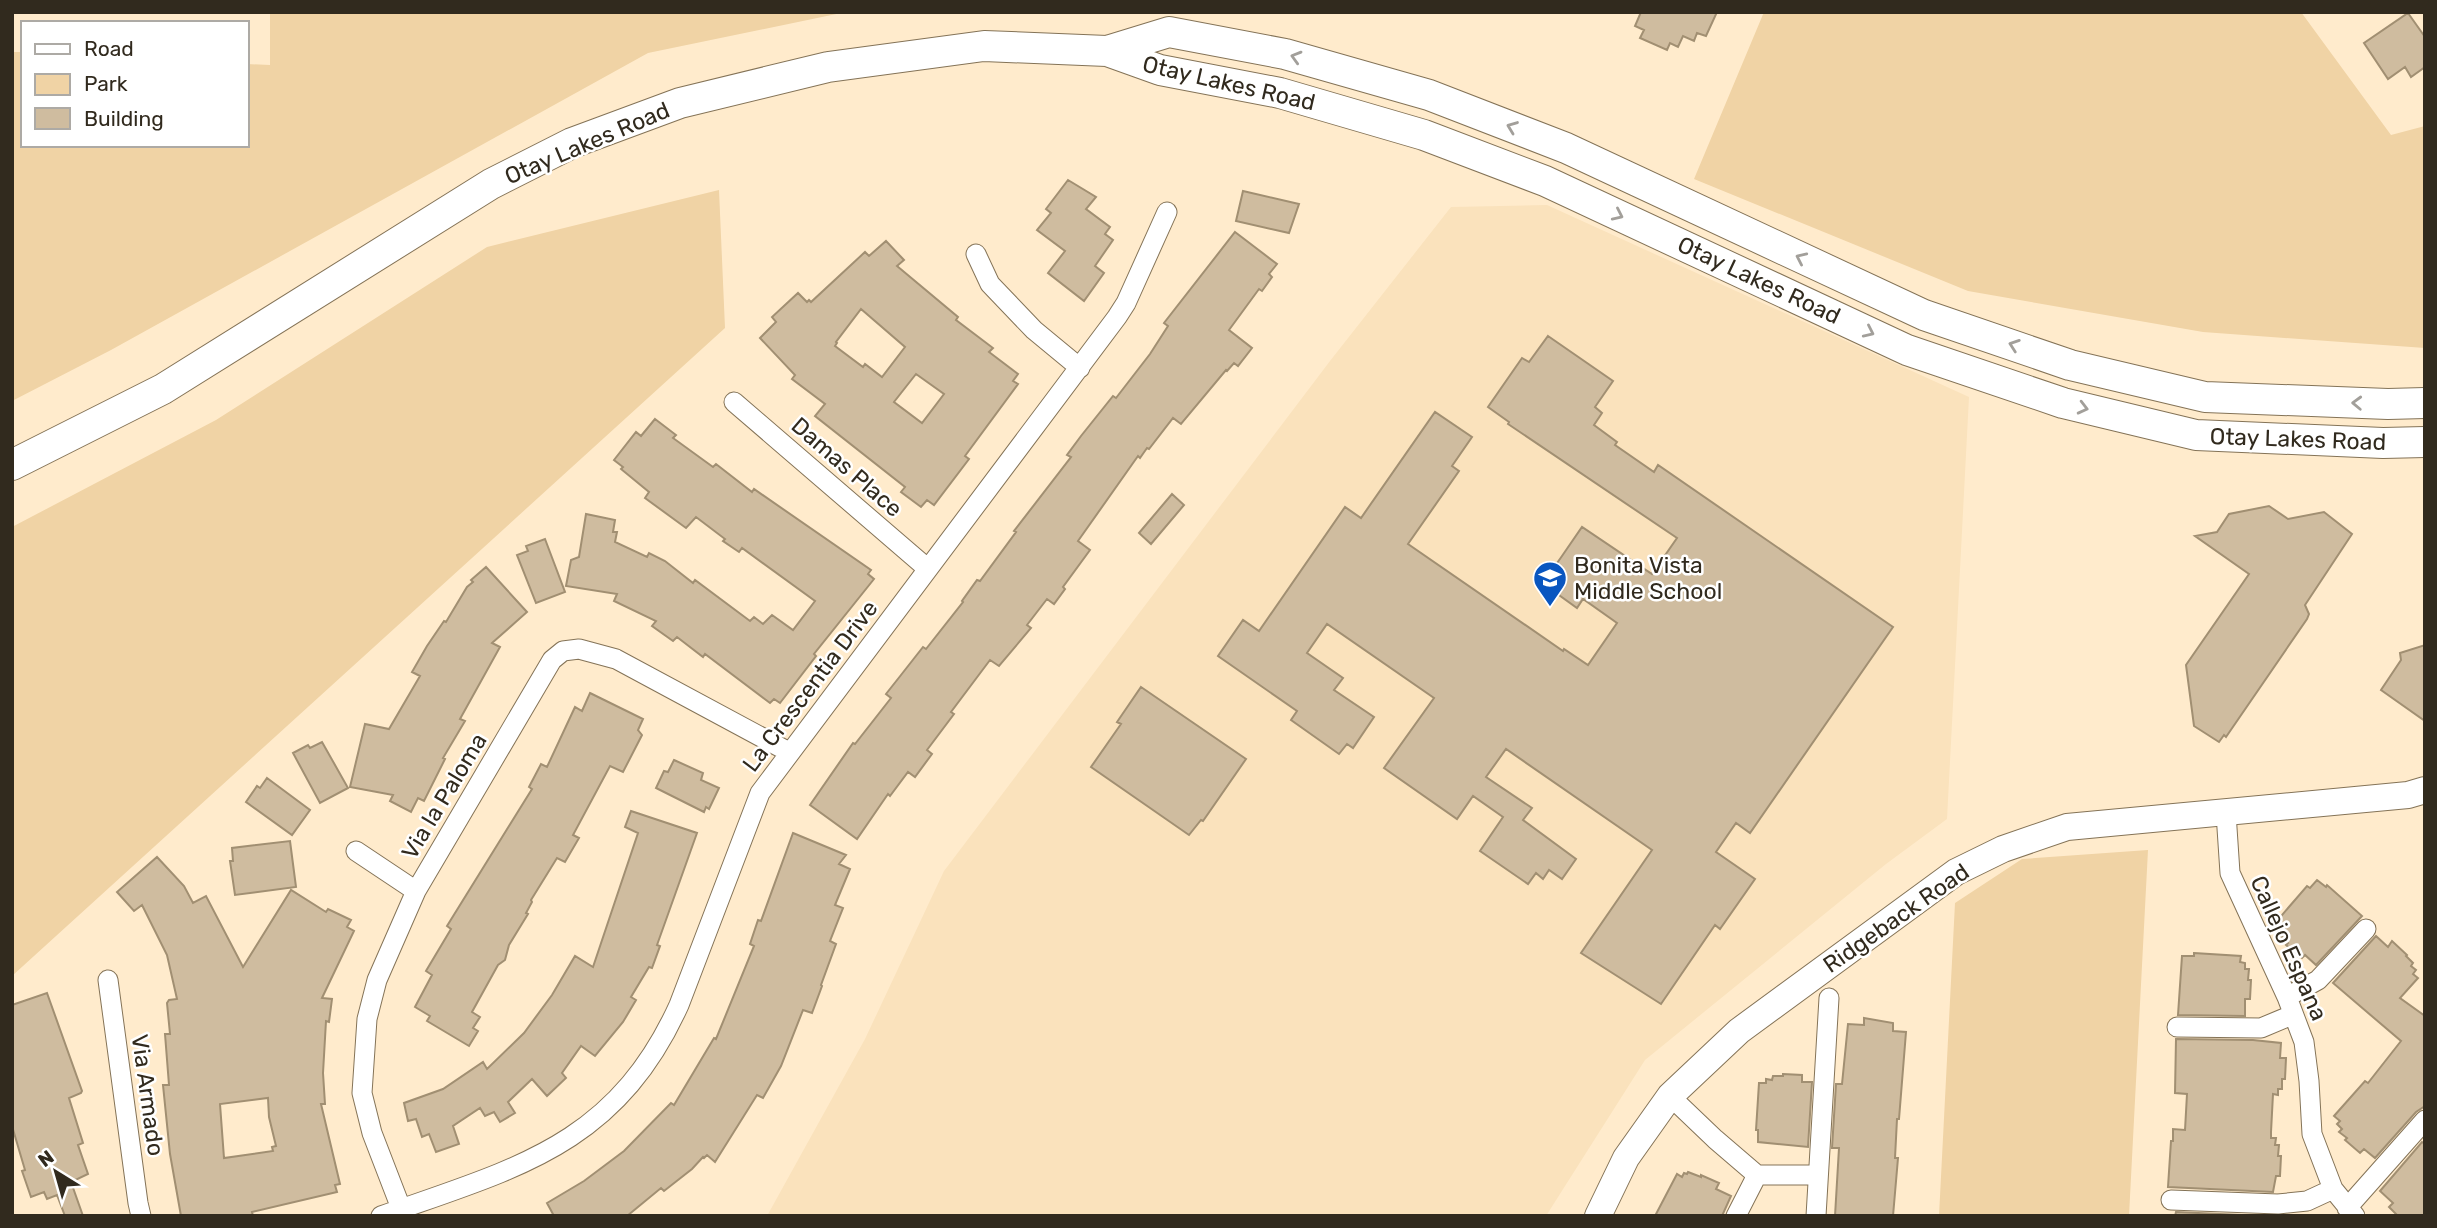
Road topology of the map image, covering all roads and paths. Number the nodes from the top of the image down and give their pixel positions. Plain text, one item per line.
1 (1107, 51) junction
2 (1167, 212) dead end
3 (976, 254) dead end
4 (1080, 368) junction
5 (734, 402) dead end
6 (2425, 403) edge
7 (2425, 442) edge
8 (12, 465) edge
9 (928, 569) junction
10 (789, 752) junction
11 (2425, 790) edge
12 (2225, 813) junction
13 (356, 851) dead end
14 (416, 891) junction
15 (2366, 929) dead end
16 (108, 980) dead end
17 (1829, 998) dead end
18 (2290, 1006) junction
19 (2177, 1027) dead end
20 (1670, 1096) junction
21 (2425, 1120) edge
22 (1817, 1174) junction
23 (1757, 1175) junction
24 (2333, 1189) junction
25 (2171, 1200) dead end
26 (403, 1212) edge
27 (2351, 1212) edge
28 (141, 1216) edge
29 (381, 1216) edge
30 (1598, 1216) edge
31 (1736, 1216) edge
32 (1816, 1216) edge

6 -> 1 main road, Otay Lakes Road
1 -> 7 main road, Otay Lakes Road
1 - 8 main road, Otay Lakes Road
2 - 4 street, La Crescentia Drive
3 - 4 street
4 - 9 street, La Crescentia Drive
5 - 9 street, Damas Place
9 - 10 street, La Crescentia Drive
10 - 14 street, Via la Paloma
10 - 26 street, La Crescentia Drive
11 - 12 street, Ridgeback Road
12 - 18 street, Callejo Espana
12 - 20 street, Ridgeback Road
13 - 14 street
14 - 26 street, Via la Paloma
15 - 18 street
16 - 28 street, Via Armado
17 - 22 street
18 - 19 street
18 - 24 street, Callejo Espana
20 - 23 street
20 - 30 street, Ridgeback Road
21 - 27 street
22 - 23 street
22 - 32 street
23 - 31 street
24 - 25 street
24 - 27 street, Callejo Espana
26 - 29 street, La Crescentia Drive

